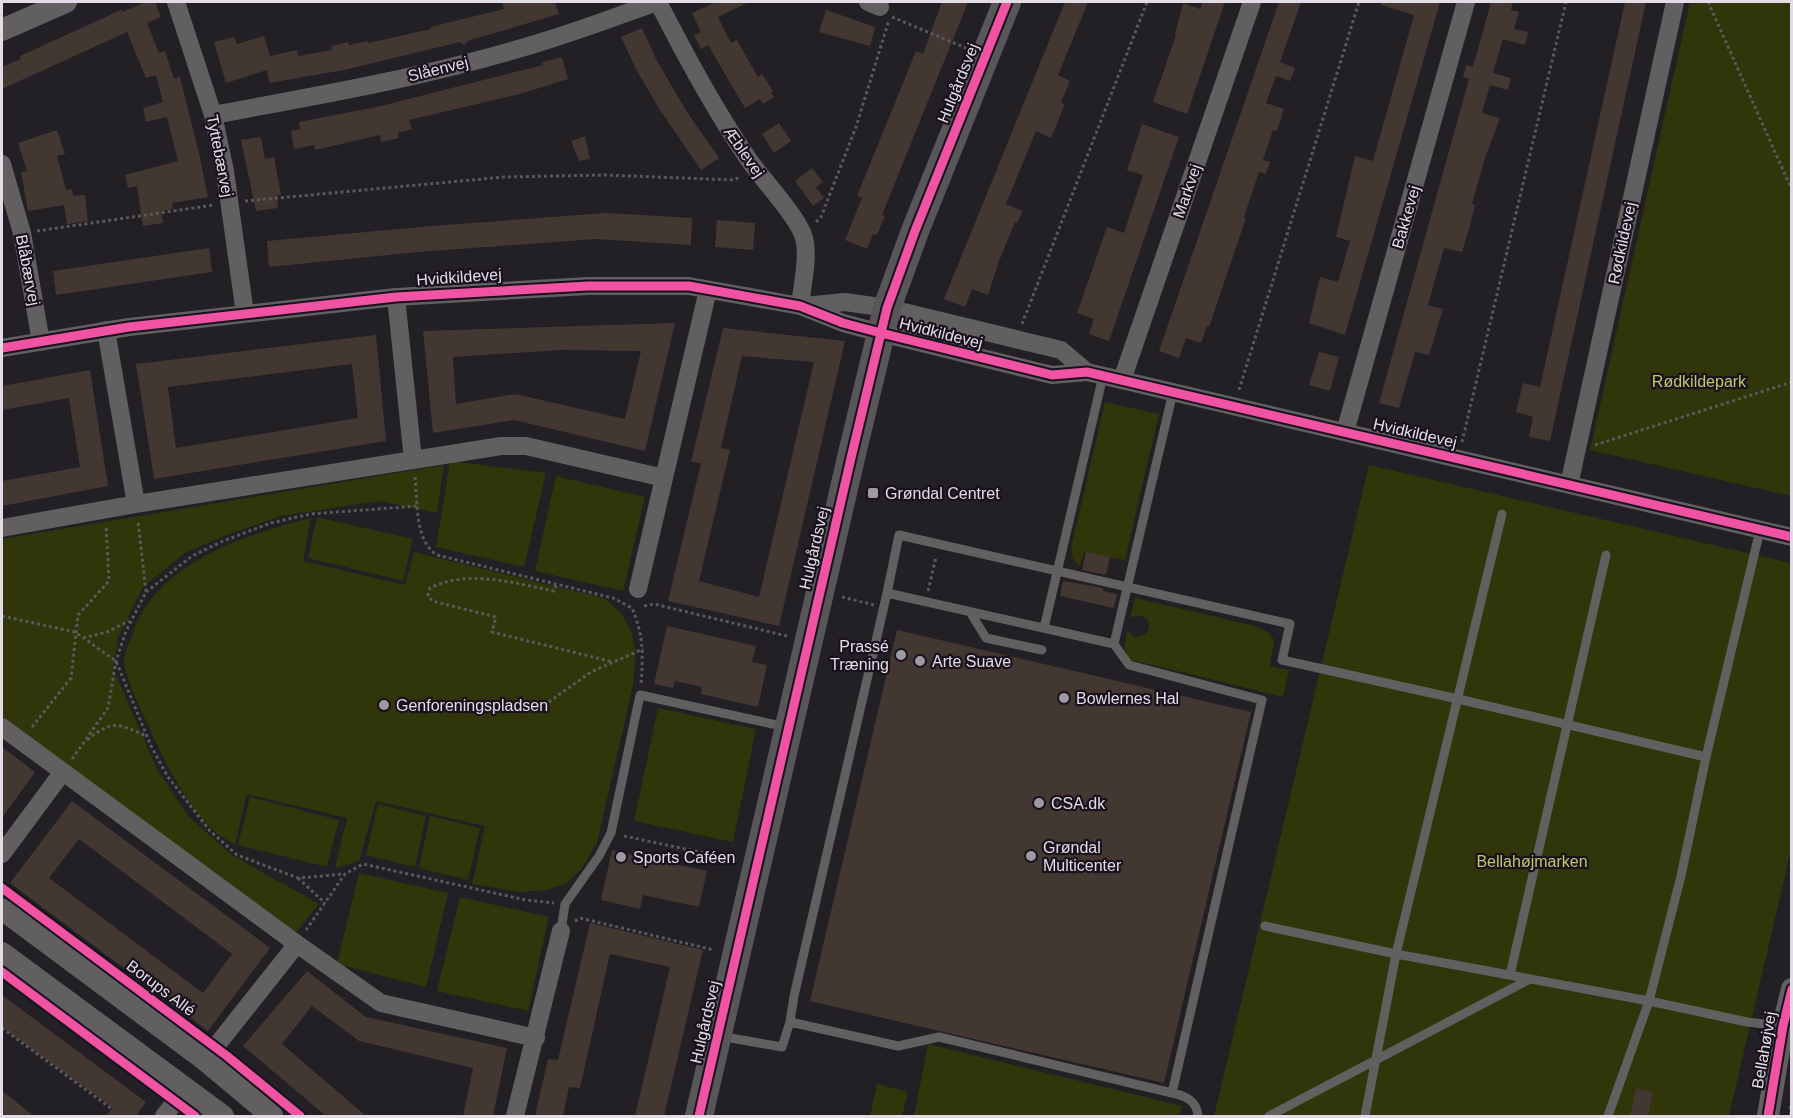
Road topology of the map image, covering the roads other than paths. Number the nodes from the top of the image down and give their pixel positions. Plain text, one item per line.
1 (27, 2) edge
2 (66, 2) edge
3 (176, 2) edge
4 (658, 2) edge
5 (1006, 2) edge
6 (1252, 2) edge
7 (1467, 2) edge
8 (1675, 2) edge
9 (2, 13) edge
10 (2, 30) edge
11 (213, 115) junction
12 (2, 164) edge
13 (708, 290) junction
14 (396, 297) junction
15 (800, 306) junction
16 (245, 314) junction
17 (884, 321) junction
18 (106, 330) junction
19 (41, 342) junction
20 (2, 348) edge
21 (1095, 374) junction
22 (1122, 380) junction
23 (1173, 392) junction
24 (1345, 432) junction
25 (413, 460) junction
26 (664, 478) junction
27 (1569, 485) junction
28 (136, 504) junction
29 (1502, 514) dead end
30 (2, 528) edge
31 (1760, 530) junction
32 (1791, 537) edge
33 (1606, 555) dead end
34 (1057, 571) junction
35 (1127, 587) junction
36 (638, 589) dead end
37 (887, 593) junction
38 (970, 612) junction
39 (1044, 628) junction
40 (1114, 644) junction
41 (1042, 650) dead end
42 (1458, 699) junction
43 (1567, 724) junction
44 (2, 727) edge
45 (789, 727) junction
46 (1706, 757) junction
47 (62, 773) junction
48 (2, 854) edge
49 (2, 909) edge
50 (1264, 926) dead end
51 (561, 931) joint
52 (297, 944) junction
53 (2, 953) edge
54 (1396, 954) junction
55 (1510, 975) junction
56 (1530, 979) junction
57 (1791, 989) edge
58 (1649, 1001) junction
59 (790, 1022) junction
60 (1783, 1026) junction
61 (717, 1036) junction
62 (536, 1038) junction
63 (205, 1059) junction
64 (1377, 1060) junction
65 (186, 1088) junction
66 (1172, 1093) junction
67 (164, 1116) edge
68 (223, 1116) edge
69 (272, 1116) edge
70 (515, 1116) edge
71 (699, 1116) edge
72 (1198, 1116) edge
73 (1269, 1116) edge
74 (1365, 1116) edge
75 (1608, 1116) edge
76 (1768, 1116) edge

1 - 9 street
2 - 10 street
3 - 11 street, Tyttebærvej
4 - 11 street, Slåenvej
4 - 15 street, Æblevej
5 - 17 main road, Hulgårdsvej
6 - 22 street, Markvej
7 - 24 street, Bakkevej
8 - 27 street, Rødkildevej
11 - 16 street, Tyttebærvej
12 - 19 street, Blåbærvej
13 - 14 street, Hvidkildevej
13 - 15 street, Hvidkildevej
13 - 26 street
14 - 16 street, Hvidkildevej
14 - 25 street, Hvidkildevej
15 - 17 street, Hvidkildevej
15 - 17 street, Hvidkildevej
16 - 18 street, Hvidkildevej
17 - 21 street, Hvidkildevej
17 - 21 street, Hvidkildevej
17 - 45 main road, Hulgårdsvej
18 - 19 street, Hvidkildevej
18 - 28 street
19 - 20 street, Hvidkildevej
21 - 22 street, Hvidkildevej
21 - 34 lane
22 - 23 street, Hvidkildevej
23 - 24 street, Hvidkildevej
23 - 35 lane
24 - 27 street, Hvidkildevej
25 - 26 street
25 - 28 street
26 - 36 street
27 - 31 street, Hvidkildevej
28 - 30 street
29 - 42 lane
31 - 32 street, Hvidkildevej
31 - 46 lane
33 - 43 lane
34 - 35 lane
34 - 37 lane
34 - 39 lane
35 - 40 lane
35 - 42 lane
37 - 38 lane
37 - 59 lane
38 - 39 lane
38 - 41 lane
39 - 40 lane
40 - 66 lane
42 - 43 lane
42 - 54 lane
43 - 46 lane
43 - 55 lane
44 - 47 street
45 - 51 lane
45 - 61 main road, Hulgårdsvej
46 - 58 lane
47 - 48 street
47 - 52 street
49 - 63 street, Borups Allé
50 - 54 lane
51 - 62 street
52 - 62 street
52 - 63 street
53 - 65 street
54 - 55 lane
54 - 64 lane
55 - 56 lane
56 - 58 lane
56 - 64 lane
57 - 60 street, Bellahøjvej
58 - 60 lane
58 - 75 lane
59 - 61 lane
59 - 66 lane
60 - 76 street, Bellahøjvej
61 - 71 main road, Hulgårdsvej
62 - 70 street
63 - 69 street, Borups Allé
64 - 73 lane
64 - 74 lane
65 - 67 street
65 - 68 street
66 - 72 lane

